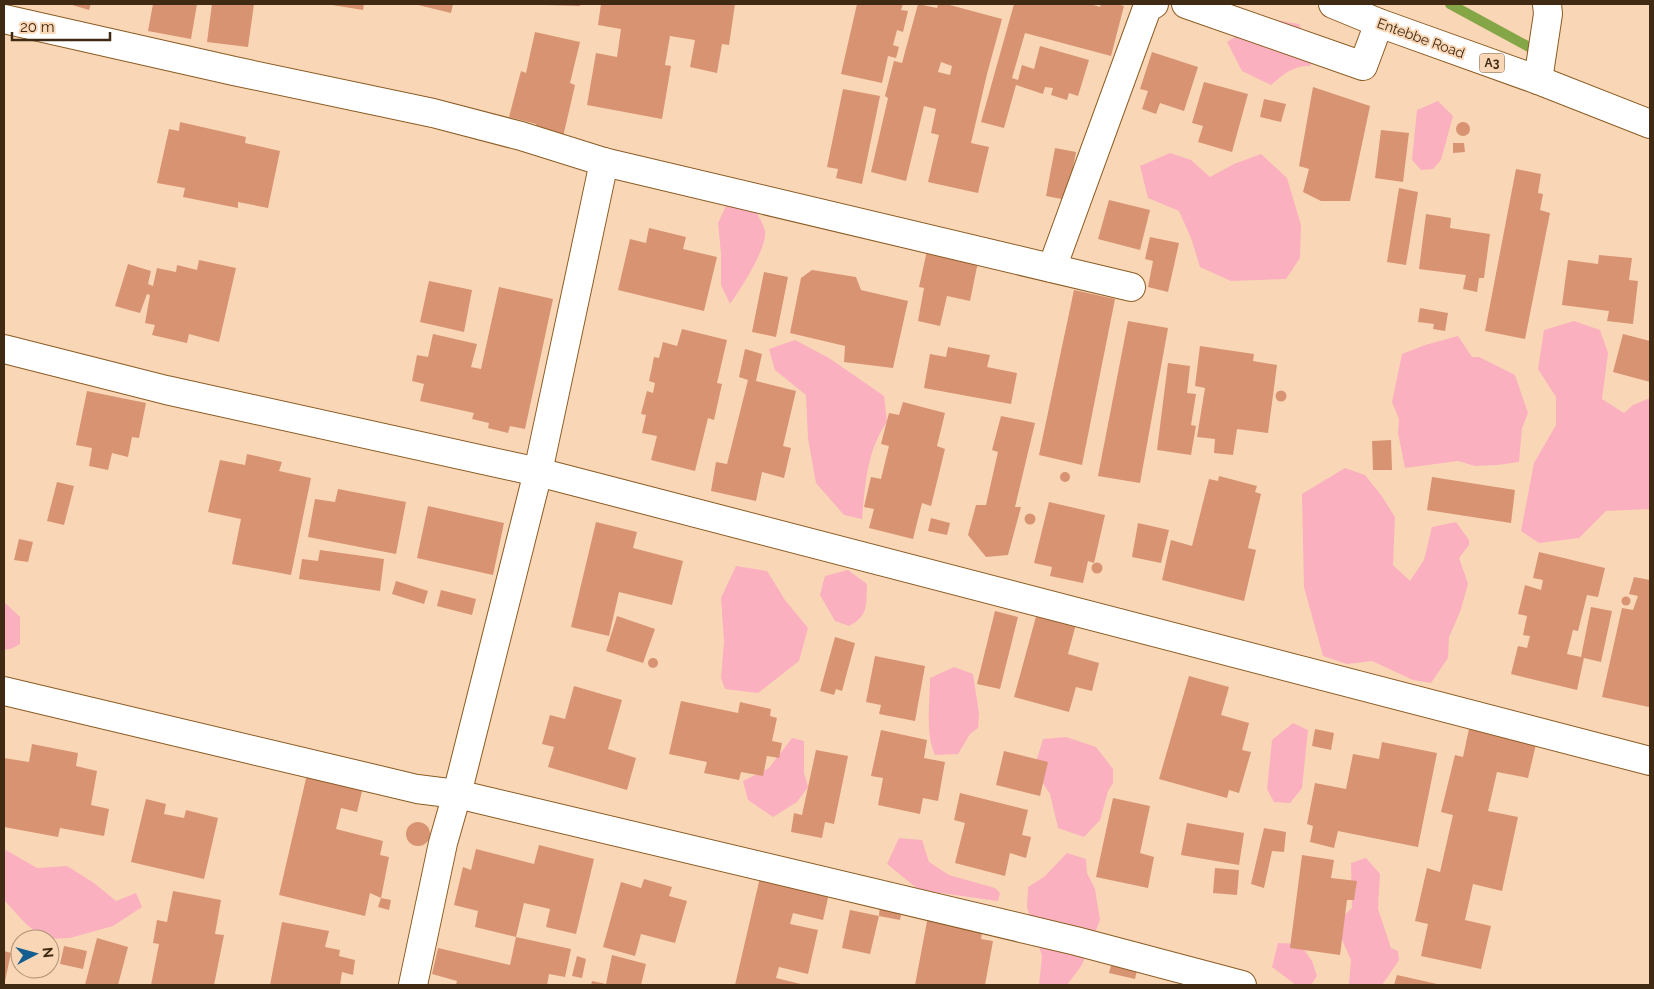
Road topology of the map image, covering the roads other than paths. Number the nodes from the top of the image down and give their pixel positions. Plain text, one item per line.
1 (1154, 4) edge
2 (1186, 4) edge
3 (1333, 4) edge
4 (1547, 4) edge
5 (4, 19) edge
6 (1379, 23) junction
7 (1538, 80) junction
8 (1650, 124) edge
9 (604, 162) junction
10 (1052, 268) junction
11 (1131, 287) dead end
12 (4, 349) edge
13 (538, 472) junction
14 (4, 691) edge
15 (1650, 761) edge
16 (457, 794) junction
17 (413, 985) edge
18 (1242, 985) edge

1 - 10 street
2 - 6 street
3 - 6 street, Entebbe Road / A3
4 - 7 street
5 - 9 street
6 - 7 street, Entebbe Road / A3
7 - 8 street, Entebbe Road / A3
9 - 10 street
9 - 13 street
10 - 11 street
12 - 13 street
13 - 15 street
13 - 16 street
14 - 16 street
16 - 17 street
16 - 18 street

